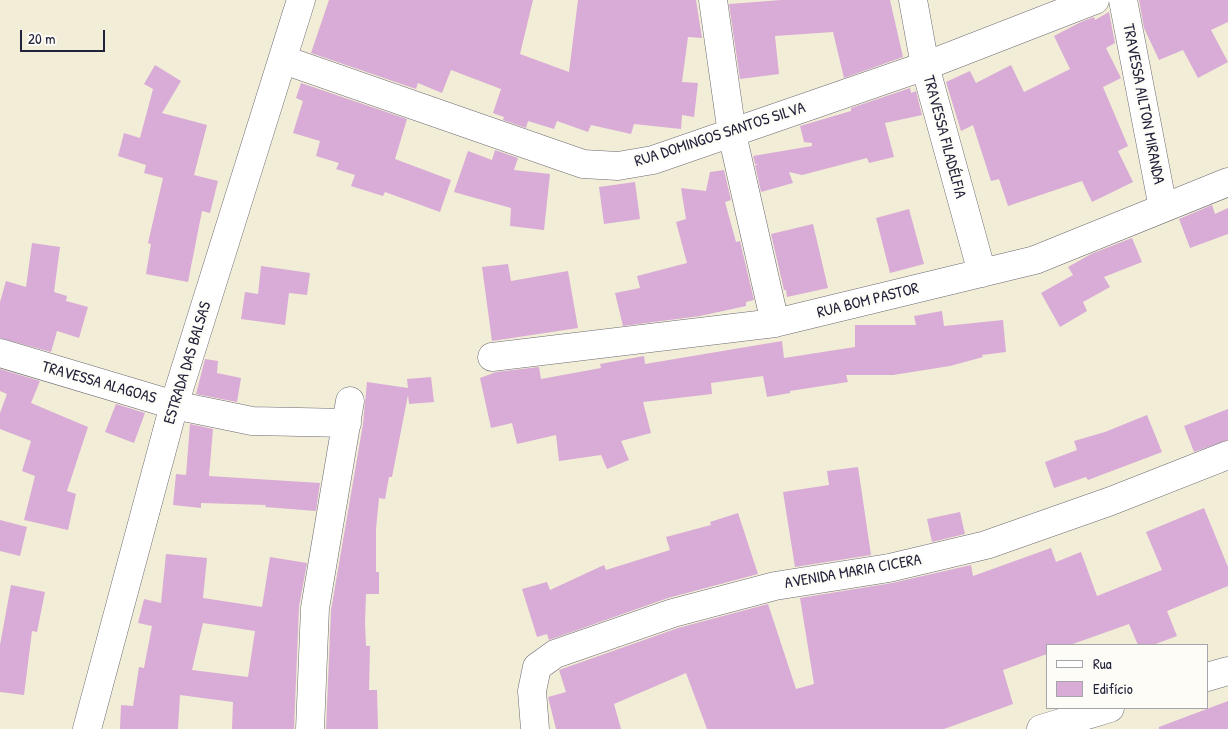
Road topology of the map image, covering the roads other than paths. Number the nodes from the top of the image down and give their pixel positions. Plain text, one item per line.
1 (301, 0) edge
2 (714, 0) edge
3 (913, 0) edge
4 (1095, 0) edge
5 (1123, 0) edge
6 (284, 60) junction
7 (925, 66) junction
8 (732, 134) junction
9 (1228, 182) edge
10 (1163, 208) junction
11 (982, 273) junction
12 (775, 323) junction
13 (0, 353) edge
14 (492, 356) dead end
15 (174, 405) junction
16 (1228, 456) edge
17 (1228, 671) edge
18 (1208, 678) edge
19 (1107, 709) edge
20 (87, 729) edge
21 (310, 729) edge
22 (536, 729) edge
23 (1042, 729) edge

1 - 6 street, ESTRADA DAS BALSAS
2 - 8 street
3 - 7 street, TRAVESSA FILADÉLFIA
4 - 7 street, RUA DOMINGOS SANTOS SILVA
5 - 10 street, TRAVESSA AILTON MIRANDA
6 - 8 street, RUA DOMINGOS SANTOS SILVA
6 - 15 street, ESTRADA DAS BALSAS
7 - 8 street, RUA DOMINGOS SANTOS SILVA
7 - 11 street, TRAVESSA FILADÉLFIA
8 - 12 street
9 - 10 street, RUA BOM PASTOR
10 - 11 street, RUA BOM PASTOR
11 - 12 street, RUA BOM PASTOR
12 - 14 street, RUA BOM PASTOR
13 - 15 street, TRAVESSA ALAGOAS
15 - 20 street, ESTRADA DAS BALSAS
15 - 21 street, TRAVESSA ALAGOAS
16 - 22 street, AVENIDA MARIA CICERA
17 - 18 street
19 - 23 street

